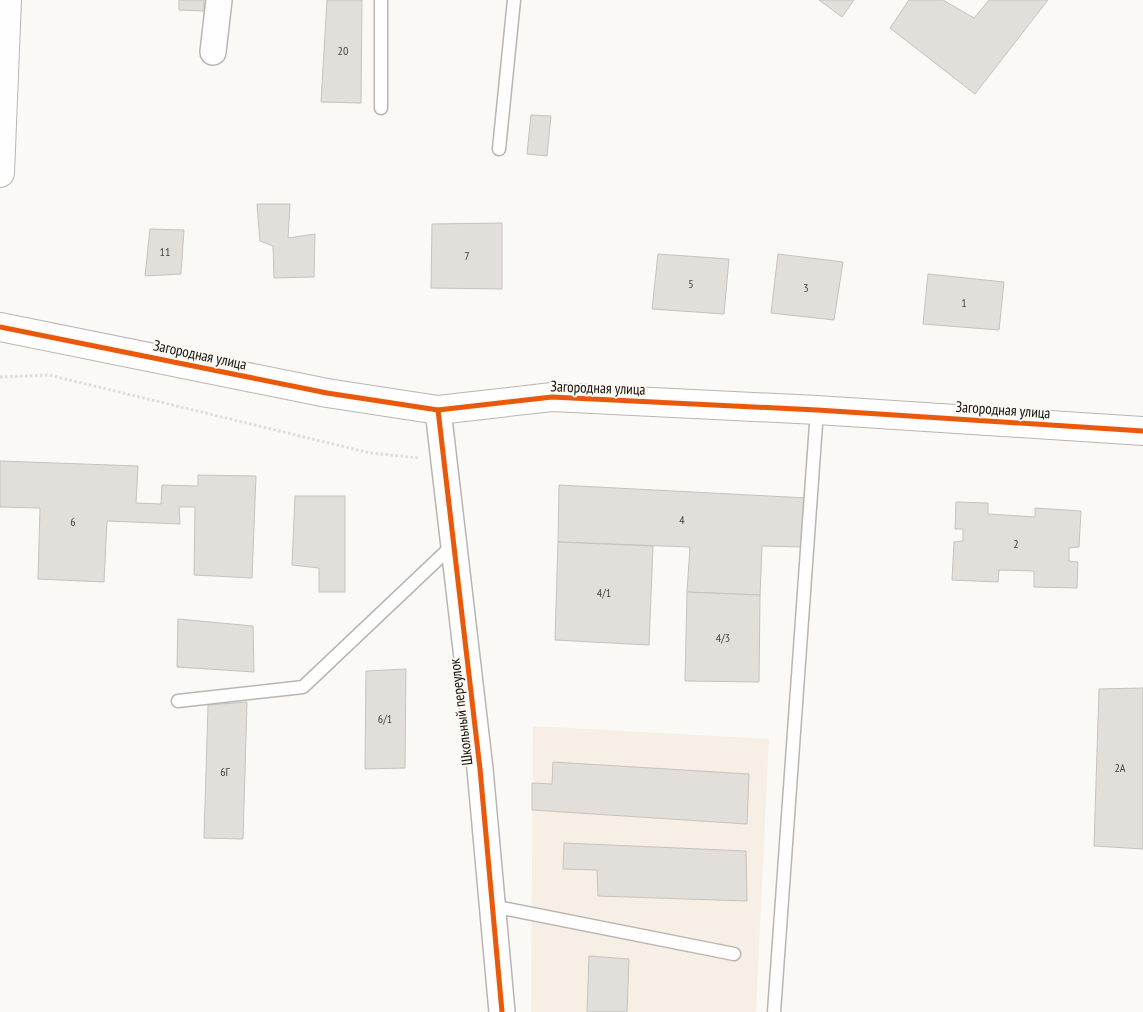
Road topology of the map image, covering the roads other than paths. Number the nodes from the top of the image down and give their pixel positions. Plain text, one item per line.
1 (7, 0) edge
2 (220, 0) edge
3 (382, 0) edge
4 (514, 0) edge
5 (212, 52) dead end
6 (382, 108) dead end
7 (499, 149) dead end
8 (0, 173) edge
9 (0, 327) edge
10 (438, 410) junction
11 (816, 410) junction
12 (1143, 431) edge
13 (454, 544) junction
14 (178, 701) dead end
15 (492, 906) junction
16 (734, 954) dead end
17 (502, 1012) edge
18 (774, 1012) edge

1 - 8 street
2 - 5 street
3 - 6 lane
4 - 7 lane
9 - 10 street, Загородная улица
10 - 11 street, Загородная улица
10 - 13 street, Школьный переулок
11 - 12 street, Загородная улица
11 - 18 lane
13 - 14 lane
13 - 15 street, Школьный переулок
15 - 16 lane
15 - 17 street, Школьный переулок

